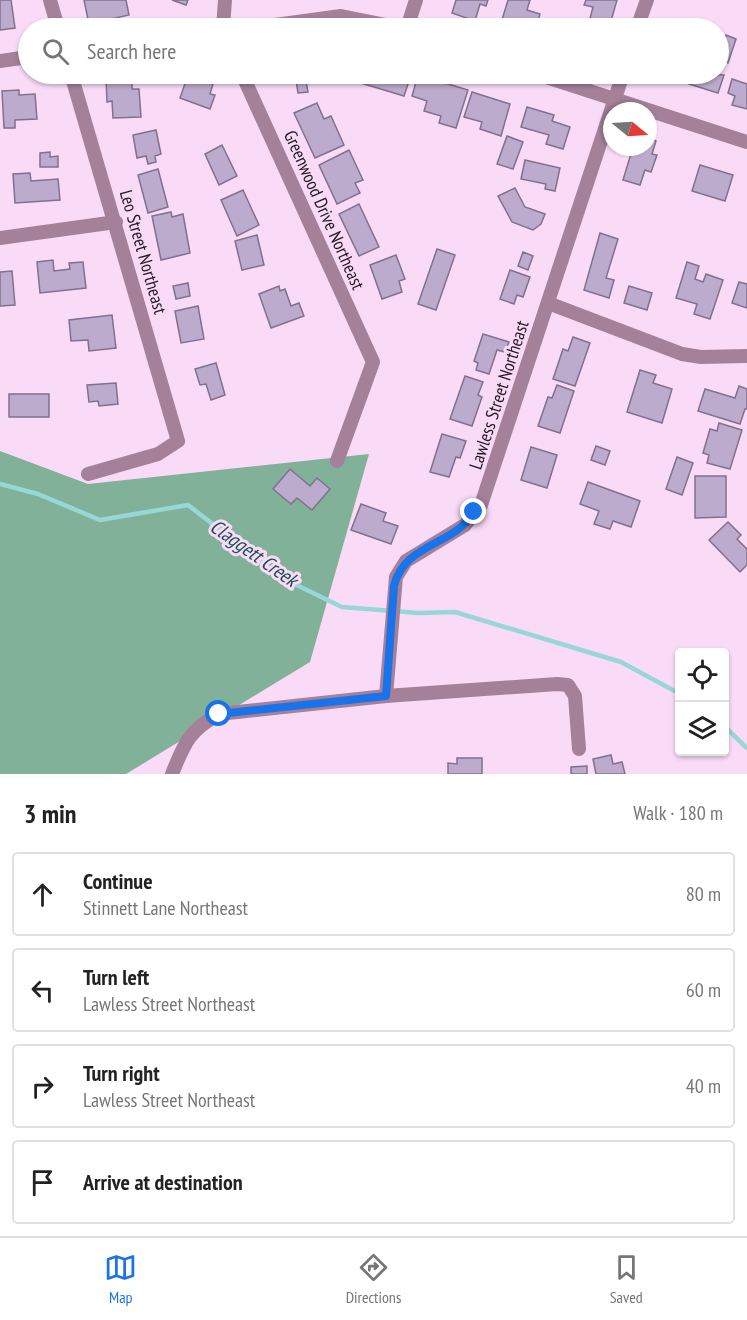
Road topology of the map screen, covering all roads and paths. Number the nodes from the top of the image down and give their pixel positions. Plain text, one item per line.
1 (50, 0) edge
2 (225, 0) edge
3 (416, 0) edge
4 (647, 0) edge
5 (55, 18) edge
6 (224, 18) edge
7 (326, 18) edge
8 (351, 18) edge
9 (410, 18) edge
10 (641, 18) edge
11 (18, 58) edge
12 (0, 61) edge
13 (74, 84) edge
14 (247, 84) edge
15 (568, 84) edge
16 (619, 84) edge
17 (614, 99) junction
18 (747, 142) edge
19 (116, 222) junction
20 (0, 238) edge
21 (548, 303) junction
22 (747, 356) edge
23 (337, 461) dead end
24 (88, 474) dead end
25 (386, 696) junction
26 (579, 749) dead end
27 (172, 774) edge

1 - 5 street
2 - 6 street
3 - 9 street
4 - 10 street
7 - 8 street
11 - 12 street
13 - 19 street, Leo Street Northeast
14 - 23 street, Greenwood Drive Northeast
15 - 17 street
16 - 17 street, Lawless Street Northeast
17 - 18 street
17 - 21 street, Lawless Street Northeast
19 - 20 street
19 - 24 street, Leo Street Northeast
21 - 22 street
21 - 25 street, Lawless Street Northeast
25 - 26 street
25 - 27 street

